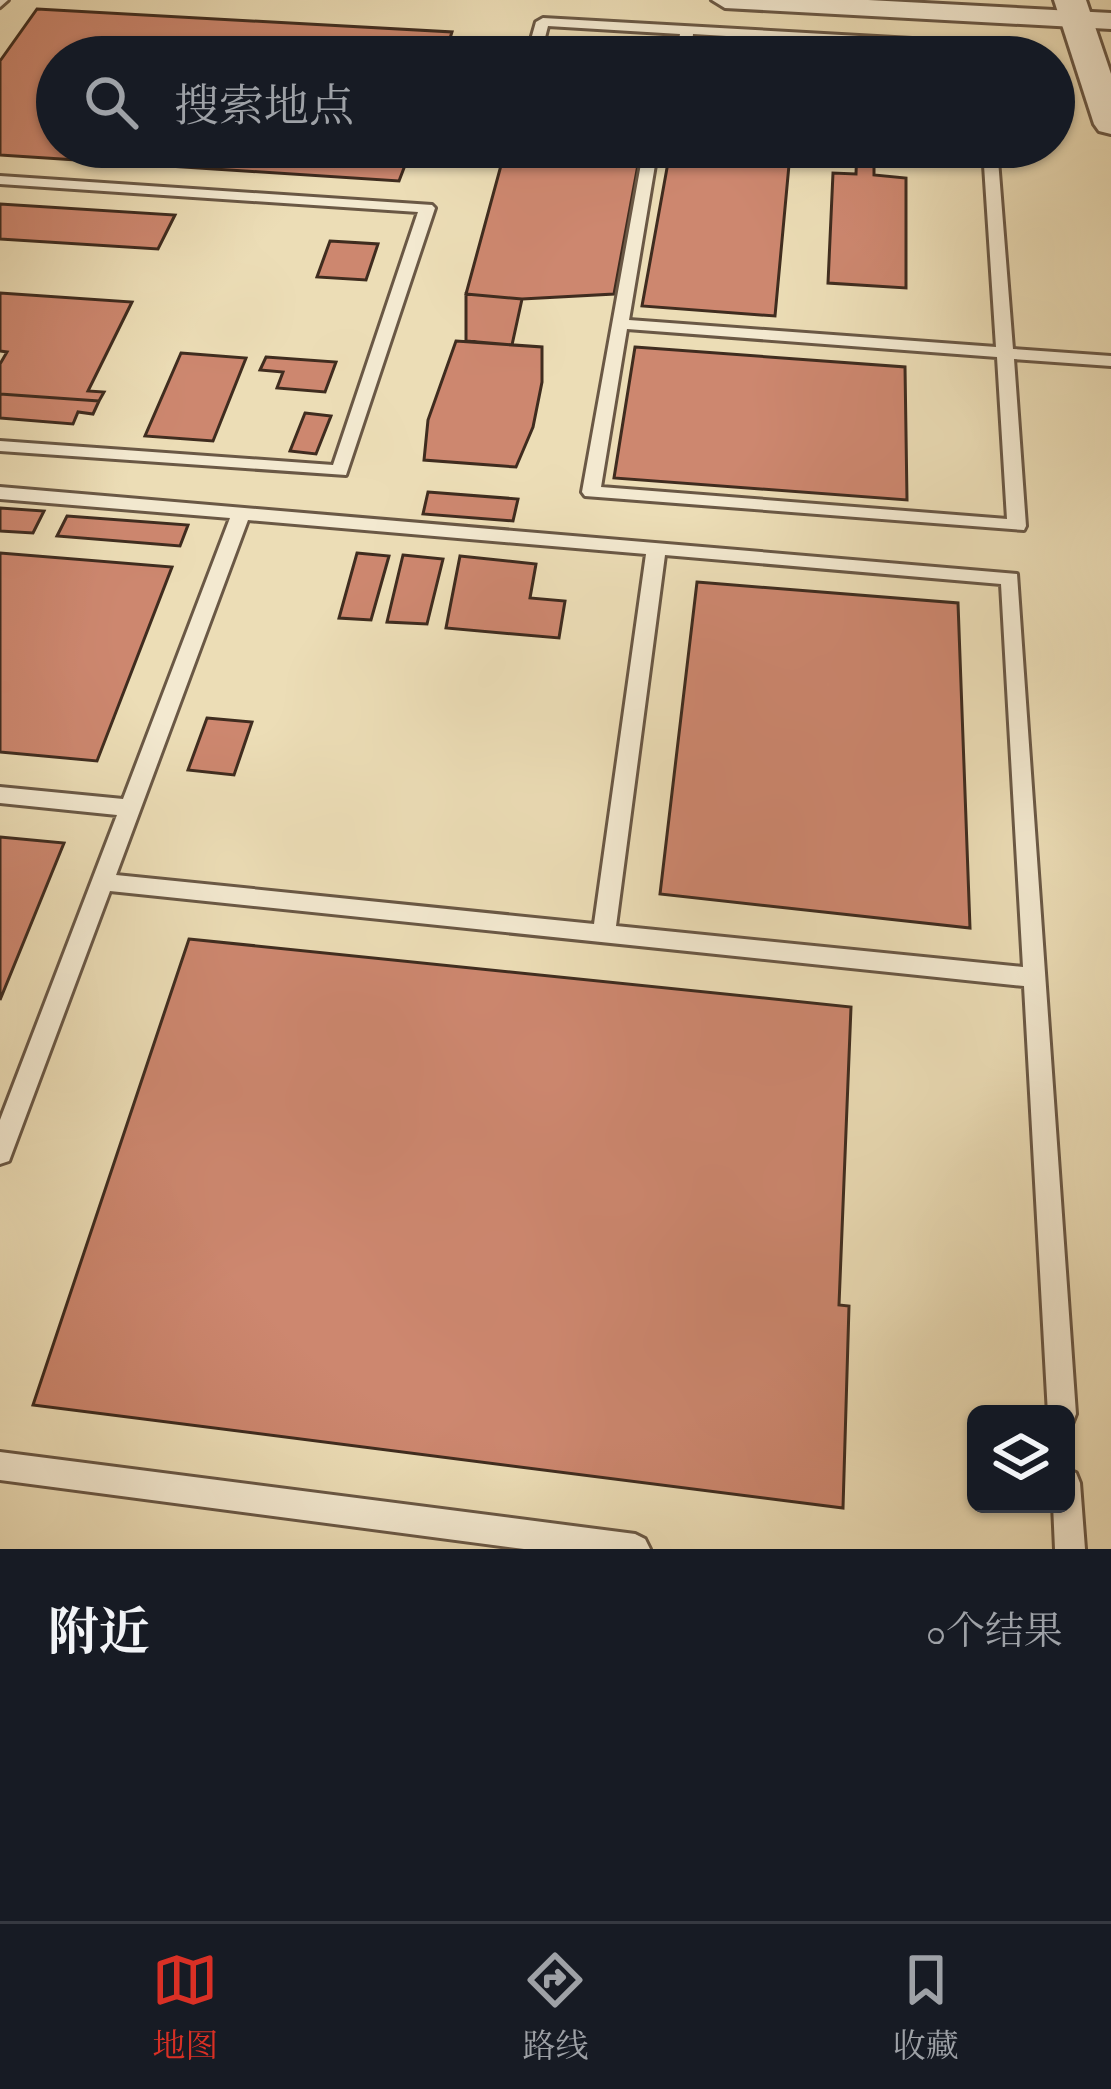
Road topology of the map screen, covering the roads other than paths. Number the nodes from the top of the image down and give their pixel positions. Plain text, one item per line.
1 (725, 0) edge
2 (1072, 9) edge
3 (1111, 21) edge
4 (539, 36) edge
5 (668, 36) edge
6 (1111, 124) edge
7 (647, 168) edge
8 (992, 168) edge
9 (0, 180) edge
10 (620, 324) junction
11 (1005, 353) junction
12 (1111, 361) edge
13 (0, 446) edge
14 (0, 494) edge
15 (242, 514) junction
16 (656, 549) junction
17 (0, 795) edge
18 (131, 808) junction
19 (102, 882) junction
20 (604, 934) junction
21 (1035, 978) junction
22 (0, 1153) edge
23 (1061, 1405) edge
24 (0, 1466) edge
25 (1068, 1513) edge
26 (635, 1549) edge
27 (1070, 1549) edge

1 - 2 street
2 - 3 street
2 - 6 street
4 - 5 lane
7 - 10 lane
8 - 11 lane
9 - 13 lane
10 - 11 lane
10 - 11 lane
11 - 12 lane
14 - 15 lane
15 - 16 lane
15 - 18 lane
16 - 20 lane
16 - 21 lane
17 - 18 lane
18 - 19 lane
19 - 20 lane
19 - 22 lane
20 - 21 lane
21 - 23 lane
24 - 26 lane
25 - 27 lane

